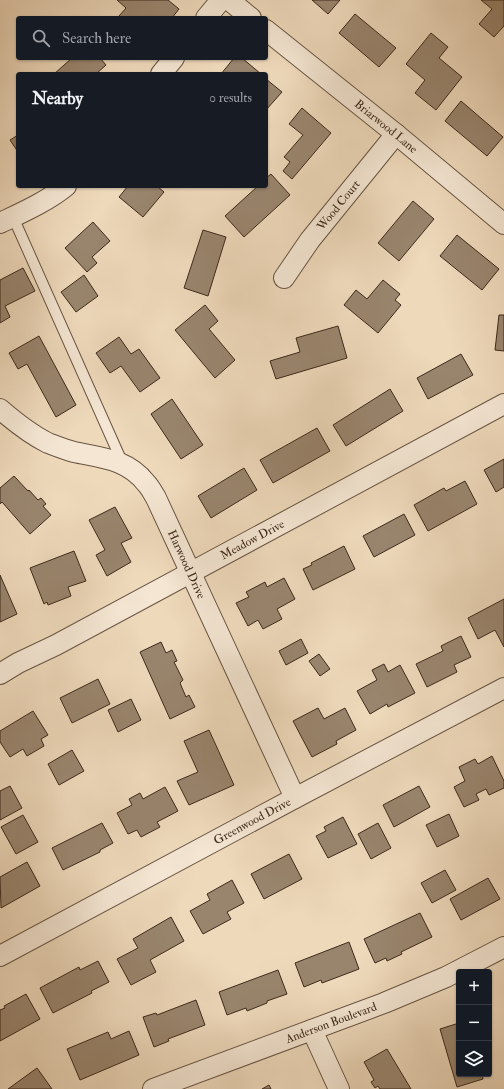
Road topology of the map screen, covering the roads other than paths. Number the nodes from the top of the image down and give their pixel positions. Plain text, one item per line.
1 (221, 0) edge
2 (229, 0) edge
3 (208, 16) edge
4 (249, 16) edge
5 (268, 32) edge
6 (172, 60) edge
7 (163, 72) edge
8 (396, 134) junction
9 (64, 188) edge
10 (6, 220) edge
11 (504, 224) edge
12 (284, 278) dead end
13 (504, 404) edge
14 (0, 409) edge
15 (124, 464) junction
16 (191, 572) junction
17 (0, 674) edge
18 (504, 688) edge
19 (295, 798) junction
20 (502, 953) edge
21 (0, 956) edge
22 (312, 1030) junction
23 (153, 1089) edge
24 (339, 1089) edge

1 - 3 street
2 - 4 street
5 - 8 street, Briarwood Lane
6 - 7 street
8 - 11 street, Briarwood Lane
8 - 12 street, Wood Court
9 - 10 street
10 - 15 lane
13 - 16 street, Meadow Drive
14 - 15 street, Harwood Drive
15 - 16 street, Harwood Drive
16 - 17 street, Meadow Drive
16 - 19 street, Harwood Drive
18 - 19 street, Greenwood Drive
19 - 21 street, Greenwood Drive
20 - 22 street, Anderson Boulevard
22 - 23 street, Anderson Boulevard
22 - 24 street

